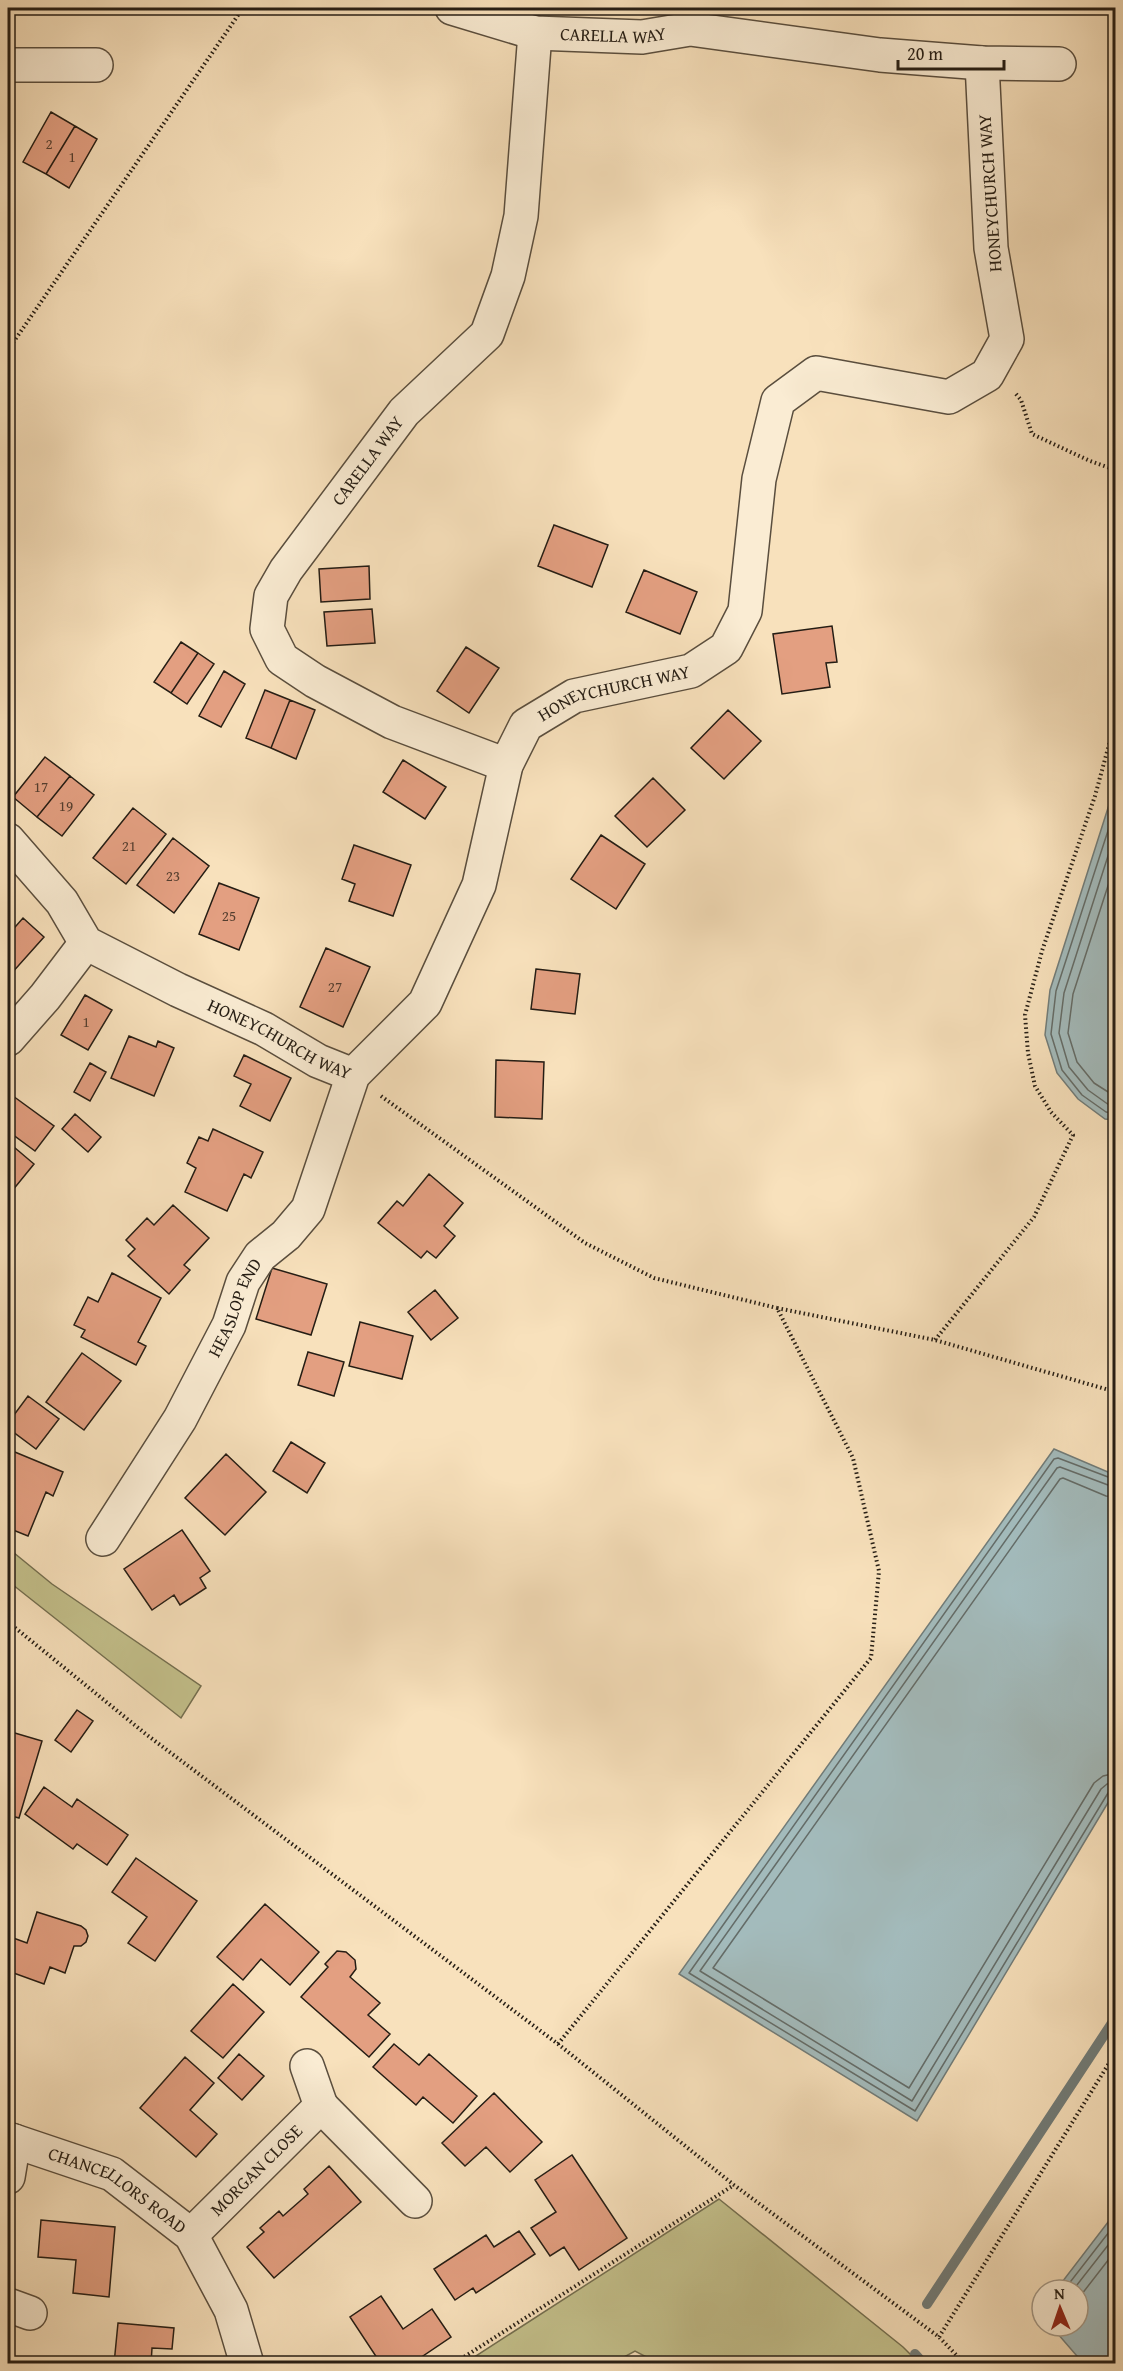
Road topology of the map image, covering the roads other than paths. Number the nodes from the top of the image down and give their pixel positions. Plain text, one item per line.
1 (452, 8) edge
2 (535, 33) junction
3 (982, 63) junction
4 (1059, 64) dead end
5 (8, 65) edge
6 (96, 65) dead end
7 (506, 765) junction
8 (8, 840) edge
9 (86, 943) junction
10 (8, 1039) edge
11 (353, 1075) junction
12 (103, 1539) dead end
13 (307, 2066) dead end
14 (321, 2106) junction
15 (11, 2140) edge
16 (8, 2177) edge
17 (415, 2201) dead end
18 (191, 2235) junction
19 (247, 2364) edge

1 - 2 street, CARELLA WAY
2 - 3 street, CARELLA WAY
2 - 7 street, CARELLA WAY
3 - 4 street
3 - 7 street, HONEYCHURCH WAY
5 - 6 street
7 - 11 street, HONEYCHURCH WAY
8 - 9 street
9 - 10 street
9 - 11 street, HONEYCHURCH WAY
11 - 12 street, HEASLOP END
13 - 14 street
14 - 17 street
14 - 18 street, MORGAN CLOSE
15 - 16 street
15 - 18 street, CHANCELLORS ROAD
18 - 19 street, CHANCELLORS ROAD

